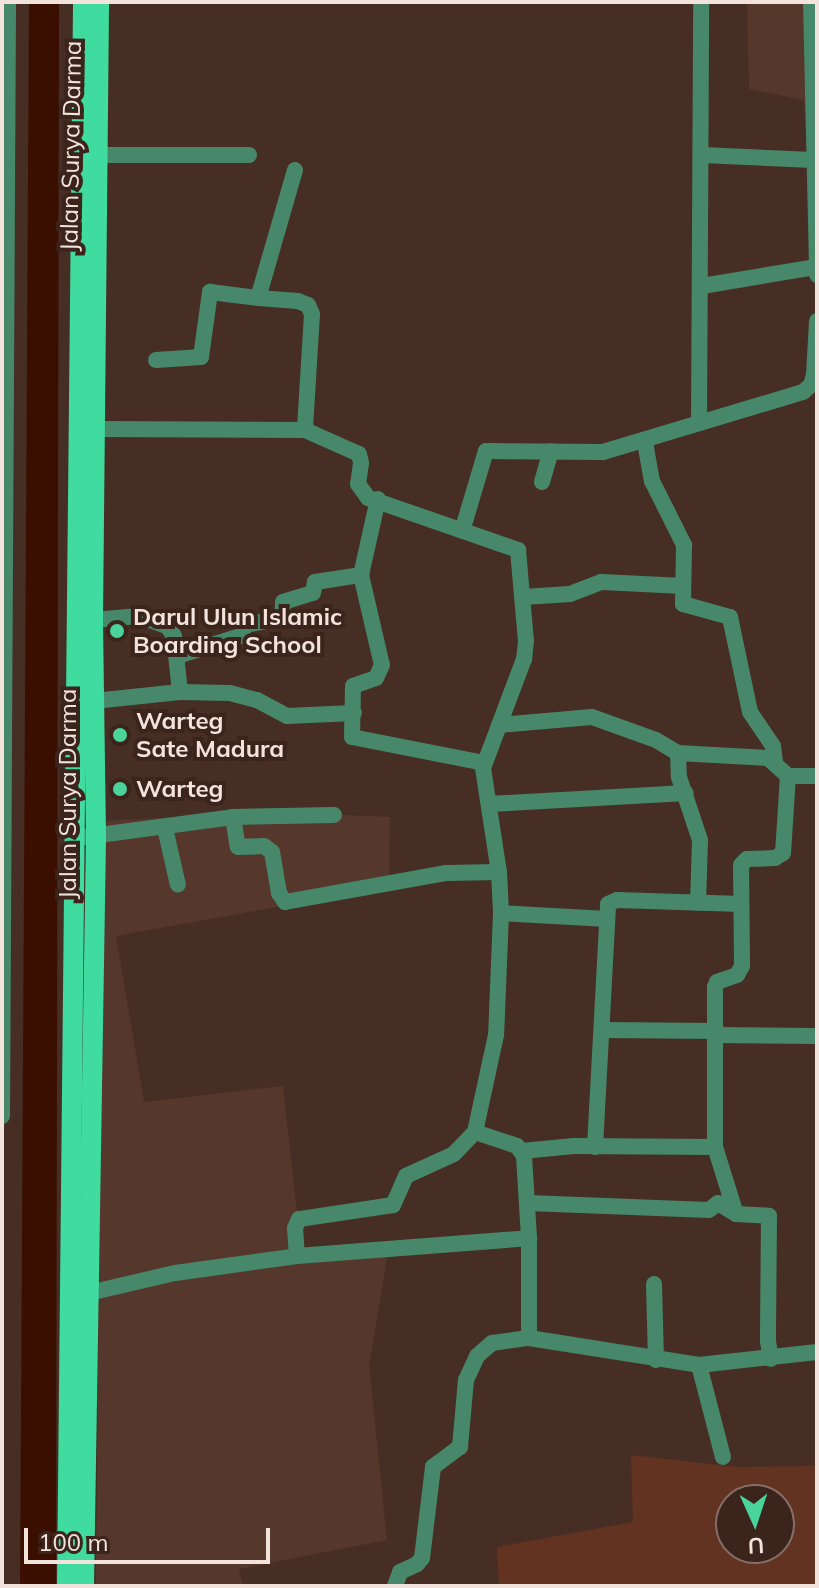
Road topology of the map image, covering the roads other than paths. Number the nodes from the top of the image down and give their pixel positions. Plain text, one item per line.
1 (8, 2) edge
2 (83, 2) edge
3 (99, 2) edge
4 (701, 2) edge
5 (811, 2) edge
6 (97, 155) junction
7 (249, 155) dead end
8 (702, 155) junction
9 (813, 160) junction
10 (295, 170) dead end
11 (816, 267) edge
12 (817, 275) edge
13 (702, 286) junction
14 (258, 298) junction
15 (817, 321) edge
16 (156, 360) dead end
17 (699, 422) junction
18 (94, 429) junction
19 (305, 430) junction
20 (645, 442) junction
21 (551, 451) junction
22 (542, 482) dead end
23 (378, 499) junction
24 (463, 528) junction
25 (361, 575) junction
26 (683, 586) junction
27 (523, 597) junction
28 (93, 620) junction
29 (177, 656) junction
30 (180, 692) junction
31 (94, 701) junction
32 (354, 713) junction
33 (499, 725) junction
34 (678, 753) junction
35 (775, 762) junction
36 (484, 763) junction
37 (788, 776) junction
38 (817, 776) edge
39 (686, 793) junction
40 (490, 804) junction
41 (334, 815) dead end
42 (233, 817) junction
43 (165, 828) junction
44 (96, 837) junction
45 (74, 838) junction
46 (499, 872) junction
47 (178, 885) dead end
48 (698, 903) junction
49 (741, 904) junction
50 (501, 913) junction
51 (607, 919) junction
52 (602, 1030) junction
53 (717, 1033) junction
54 (817, 1036) edge
55 (2, 1116) edge
56 (475, 1132) junction
57 (595, 1147) junction
58 (715, 1147) junction
59 (522, 1151) junction
60 (528, 1203) junction
61 (736, 1214) junction
62 (529, 1238) junction
63 (297, 1256) junction
64 (654, 1284) dead end
65 (89, 1293) junction
66 (529, 1338) junction
67 (817, 1352) edge
68 (771, 1359) junction
69 (656, 1360) junction
70 (699, 1365) junction
71 (723, 1457) dead end
72 (67, 1586) edge
73 (84, 1586) edge
74 (395, 1586) edge

1 - 55 street
2 - 45 main road, Jalan Surya Darma
3 - 6 main road, Jalan Surya Darma
4 - 8 street
5 - 9 street
6 - 7 street
6 - 18 main road, Jalan Surya Darma
8 - 9 street
8 - 13 street
9 - 11 street
10 - 14 street
11 - 12 street
11 - 13 street
13 - 17 street
14 - 16 street
14 - 19 street
15 - 17 street
17 - 20 street
18 - 19 street
18 - 28 main road, Jalan Surya Darma
19 - 23 street
20 - 21 street
20 - 26 street
21 - 22 street
21 - 24 street
23 - 24 street
23 - 25 street
24 - 27 street
25 - 29 street
25 - 32 street
26 - 27 street
26 - 35 street
27 - 33 street
28 - 29 street
28 - 31 main road, Jalan Surya Darma
29 - 30 street
30 - 31 street
30 - 32 street
31 - 44 main road, Jalan Surya Darma
32 - 36 street
33 - 34 street
33 - 36 street
34 - 35 street
34 - 39 street
35 - 37 street
36 - 40 street
37 - 38 street
37 - 49 street
39 - 40 street
39 - 48 street
40 - 46 street
41 - 42 street
42 - 43 street
42 - 46 street
43 - 44 street
43 - 47 street
44 - 45 street
44 - 65 main road, Jalan Surya Darma
45 - 72 main road, Jalan Surya Darma
46 - 50 street
48 - 49 street
48 - 51 street
49 - 53 street
50 - 51 street
50 - 56 street
51 - 52 street
52 - 53 street
52 - 57 street
53 - 54 street
53 - 58 street
56 - 59 street
56 - 63 street
57 - 58 street
57 - 59 street
58 - 61 street
59 - 60 street
60 - 61 street
60 - 62 street
61 - 68 street
62 - 63 street
62 - 66 street
63 - 65 street
64 - 69 street
65 - 73 main road, Jalan Surya Darma
66 - 69 street
66 - 74 street
67 - 68 street
68 - 70 street
69 - 70 street
70 - 71 street

